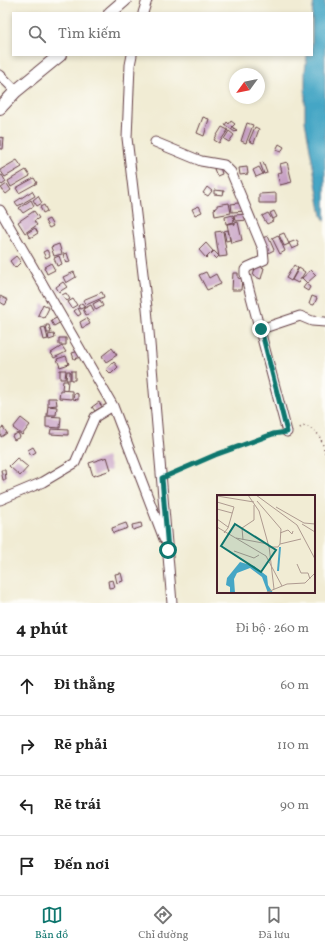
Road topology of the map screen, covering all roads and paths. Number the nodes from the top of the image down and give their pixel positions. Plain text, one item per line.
1 (125, 0) edge
2 (147, 0) edge
3 (111, 12) edge
4 (143, 12) edge
5 (59, 56) edge
6 (132, 56) edge
7 (0, 75) edge
8 (16, 91) junction
9 (0, 108) edge
10 (155, 142) dead end
11 (0, 210) edge
12 (325, 322) edge
13 (261, 329) junction
14 (114, 406) junction
15 (287, 432) junction
16 (325, 453) edge
17 (162, 478) junction
18 (0, 500) edge
19 (168, 550) junction
20 (172, 603) edge

1 - 3 main road
2 - 4 street
5 - 8 main road
6 - 17 street
7 - 8 street
8 - 9 main road
10 - 13 street
11 - 14 street
12 - 13 street
13 - 15 street
14 - 18 street
14 - 19 street
15 - 16 path
15 - 17 path
17 - 19 street
19 - 20 street

